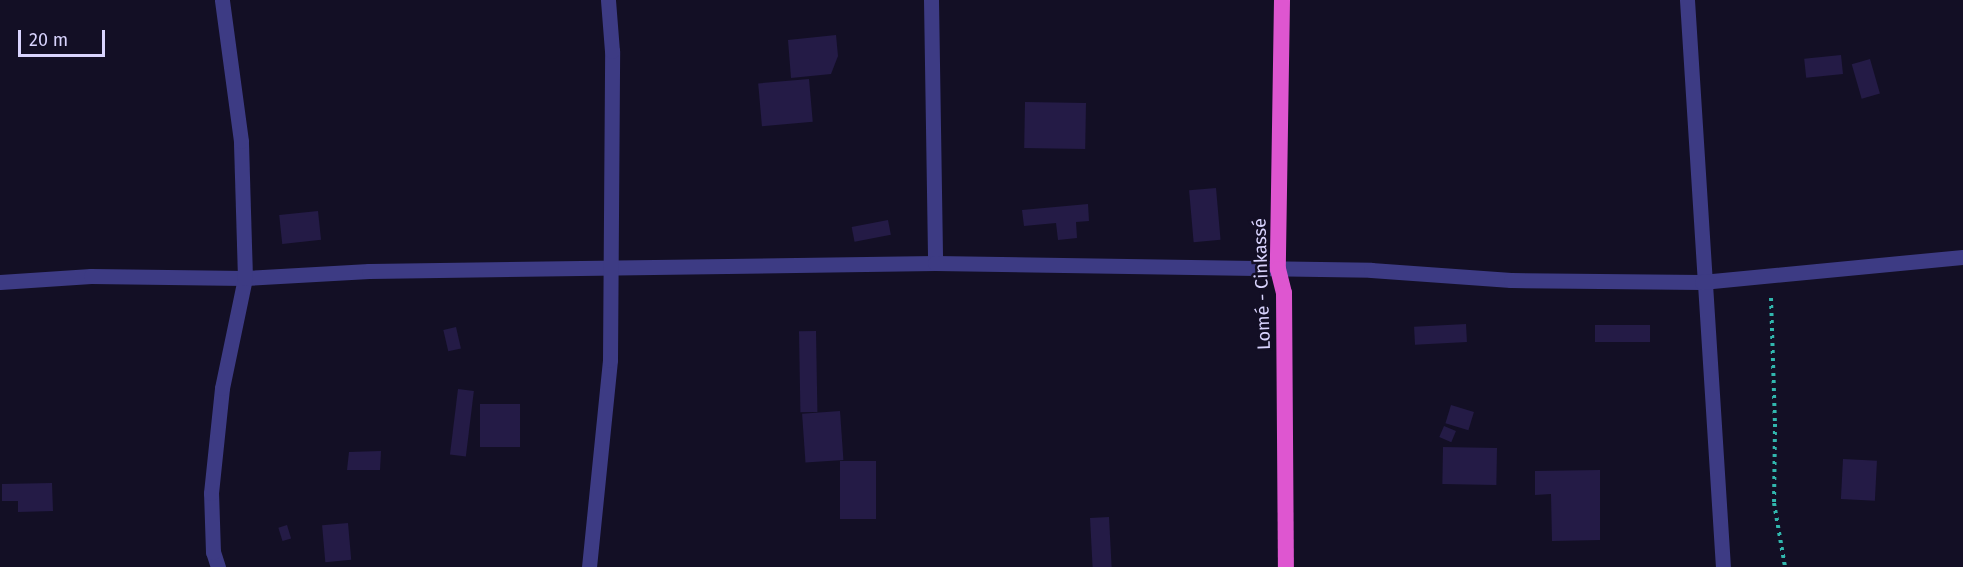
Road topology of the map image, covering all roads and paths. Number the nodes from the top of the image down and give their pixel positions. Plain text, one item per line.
1 (222, 0) edge
2 (608, 0) edge
3 (931, 0) edge
4 (1282, 0) edge
5 (1687, 0) edge
6 (1963, 257) edge
7 (935, 263) junction
8 (612, 268) junction
9 (1278, 269) junction
10 (1770, 273) junction
11 (245, 278) junction
12 (0, 282) edge
13 (1702, 282) junction
14 (218, 567) edge
15 (589, 567) edge
16 (1286, 567) edge
17 (1723, 567) edge
18 (1785, 567) edge

1 - 11 street
2 - 8 street
3 - 7 street
4 - 9 highway, Lomé - Cinkassé
5 - 13 street
6 - 10 street
7 - 8 street
7 - 9 street
8 - 11 street
8 - 15 street
9 - 13 street
9 - 16 highway, Lomé - Cinkassé
10 - 13 street
10 - 18 path
11 - 12 street
11 - 14 street
13 - 17 street

